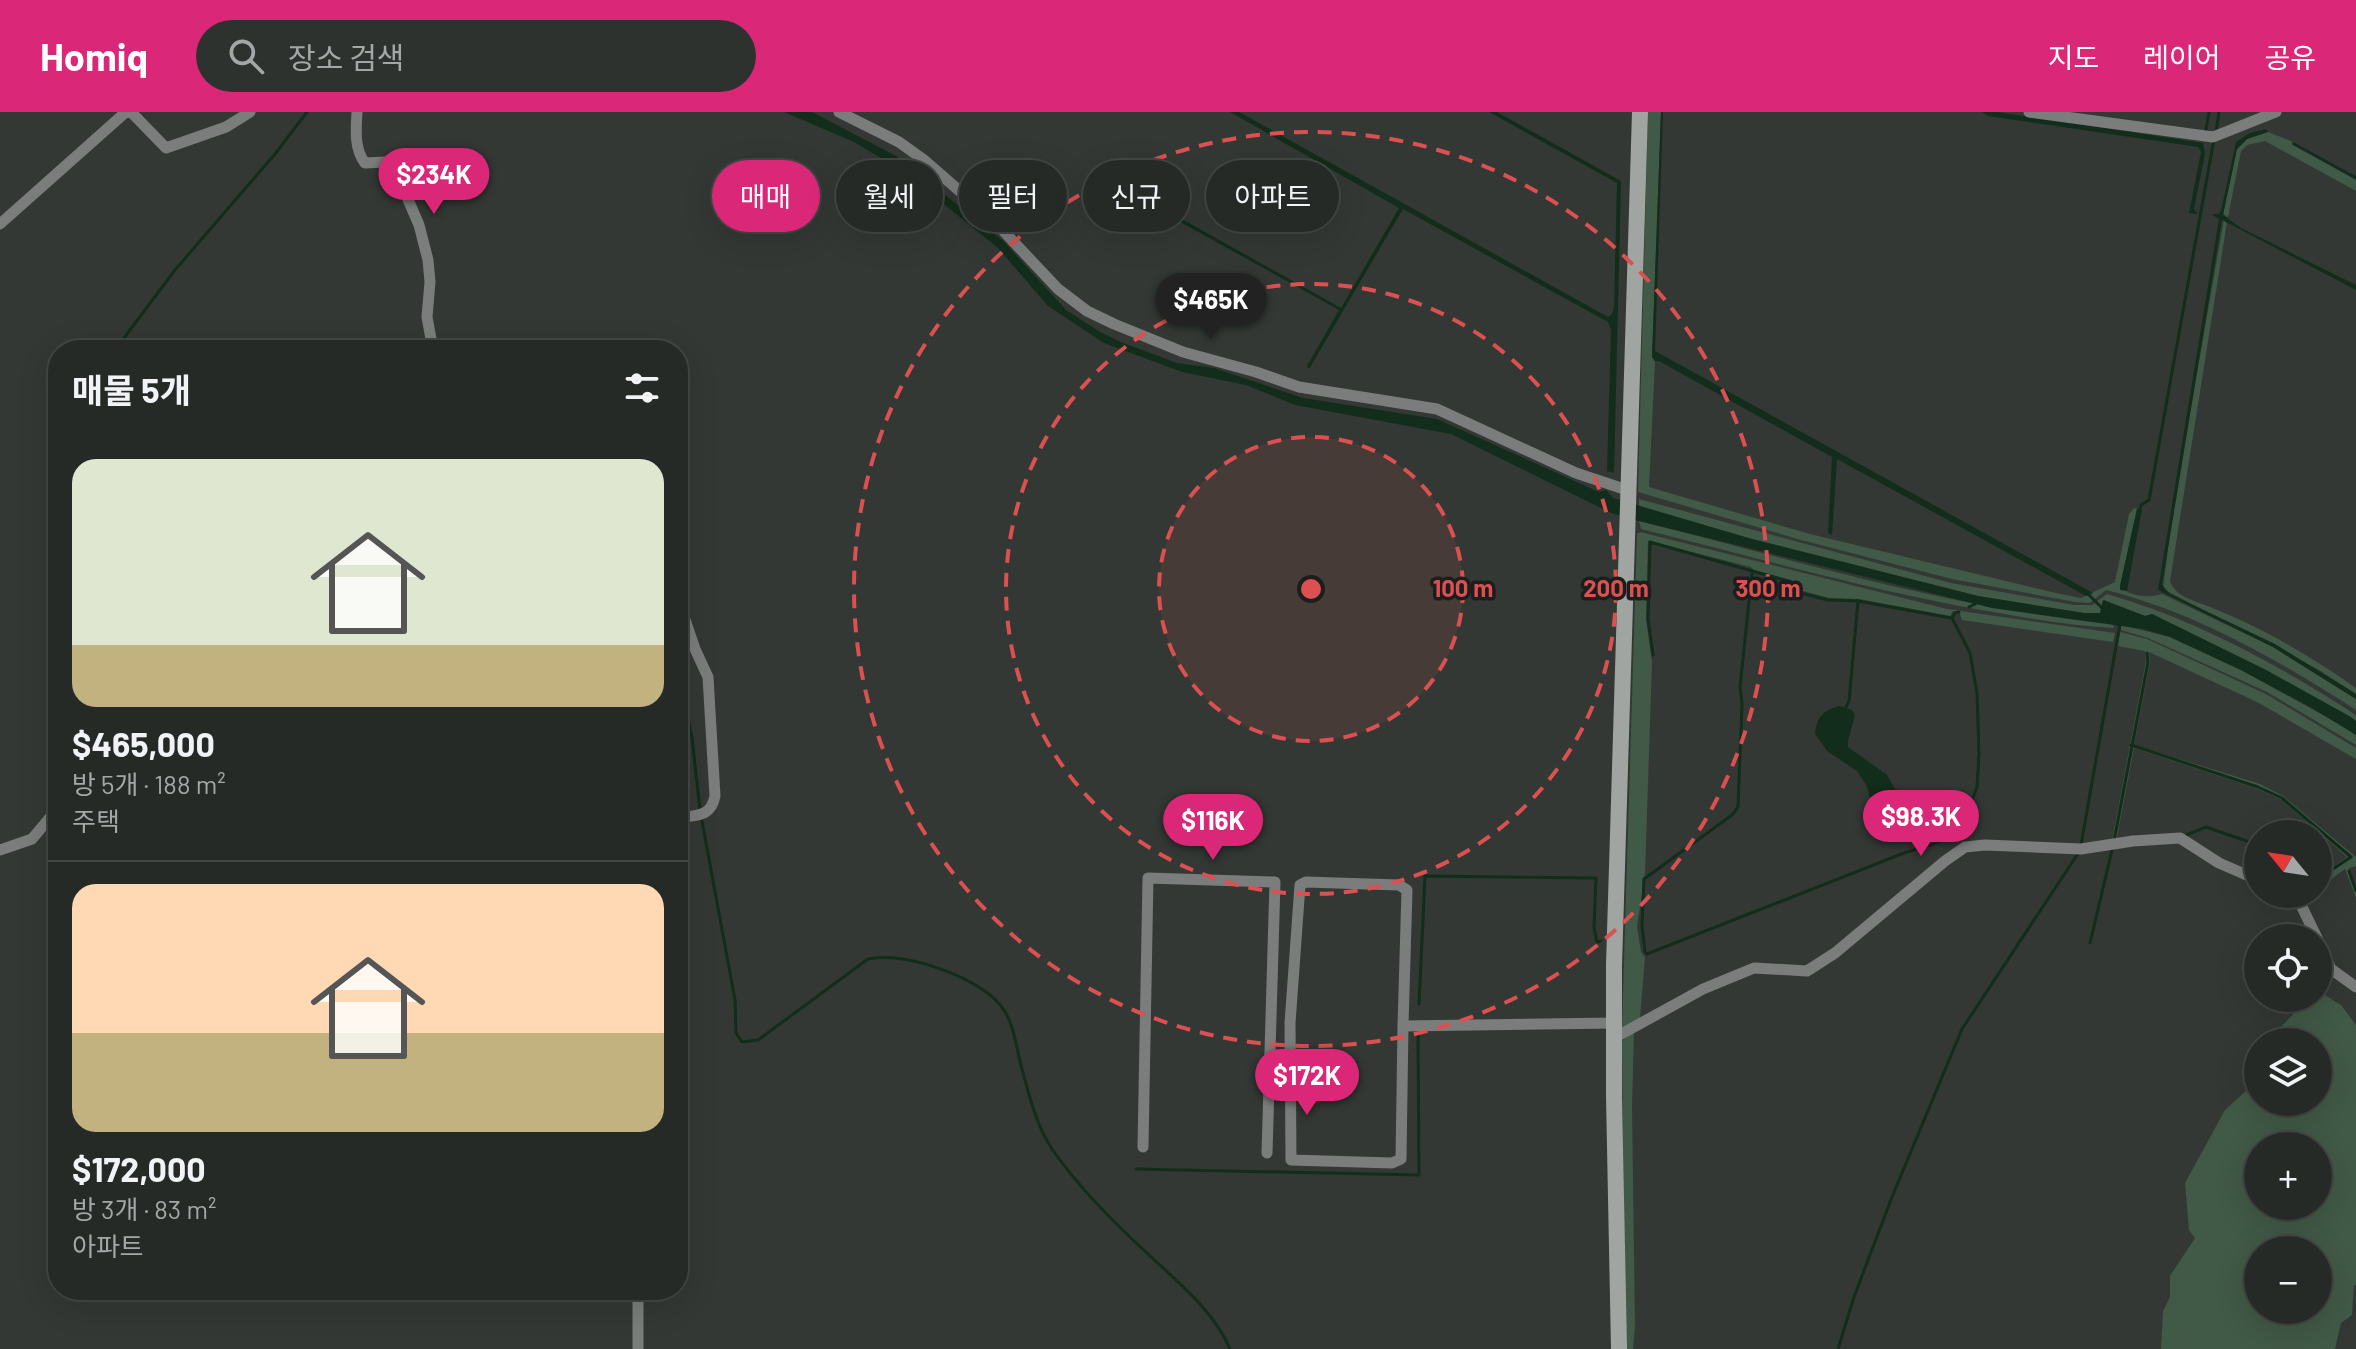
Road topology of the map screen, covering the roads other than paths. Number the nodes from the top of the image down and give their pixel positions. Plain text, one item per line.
1 (128, 112) edge
2 (250, 112) edge
3 (357, 112) edge
4 (839, 112) edge
5 (1640, 112) edge
6 (2029, 112) edge
7 (2276, 112) edge
8 (0, 224) edge
9 (431, 340) edge
10 (1630, 495) junction
11 (688, 628) edge
12 (688, 817) edge
13 (48, 820) edge
14 (0, 850) edge
15 (2244, 874) edge
16 (1296, 925) junction
17 (1274, 926) junction
18 (2332, 970) edge
19 (2356, 987) edge
20 (1290, 1023) junction
21 (1271, 1024) junction
22 (1403, 1026) junction
23 (1614, 1031) junction
24 (1268, 1120) junction
25 (1290, 1121) junction
26 (1143, 1147) dead end
27 (1267, 1153) dead end
28 (638, 1300) edge
29 (638, 1349) edge
30 (1619, 1349) edge

1 - 2 street
1 - 8 street
3 - 9 street
4 - 10 street
5 - 10 main road
6 - 7 street
10 - 23 main road
11 - 12 street
13 - 14 street
15 - 23 street
16 - 17 street
16 - 20 street
16 - 22 street
17 - 21 street
17 - 26 street
18 - 19 street
20 - 21 street
20 - 25 street
21 - 24 street
22 - 23 street
22 - 25 street
23 - 30 main road
24 - 25 street
24 - 27 street
28 - 29 street

